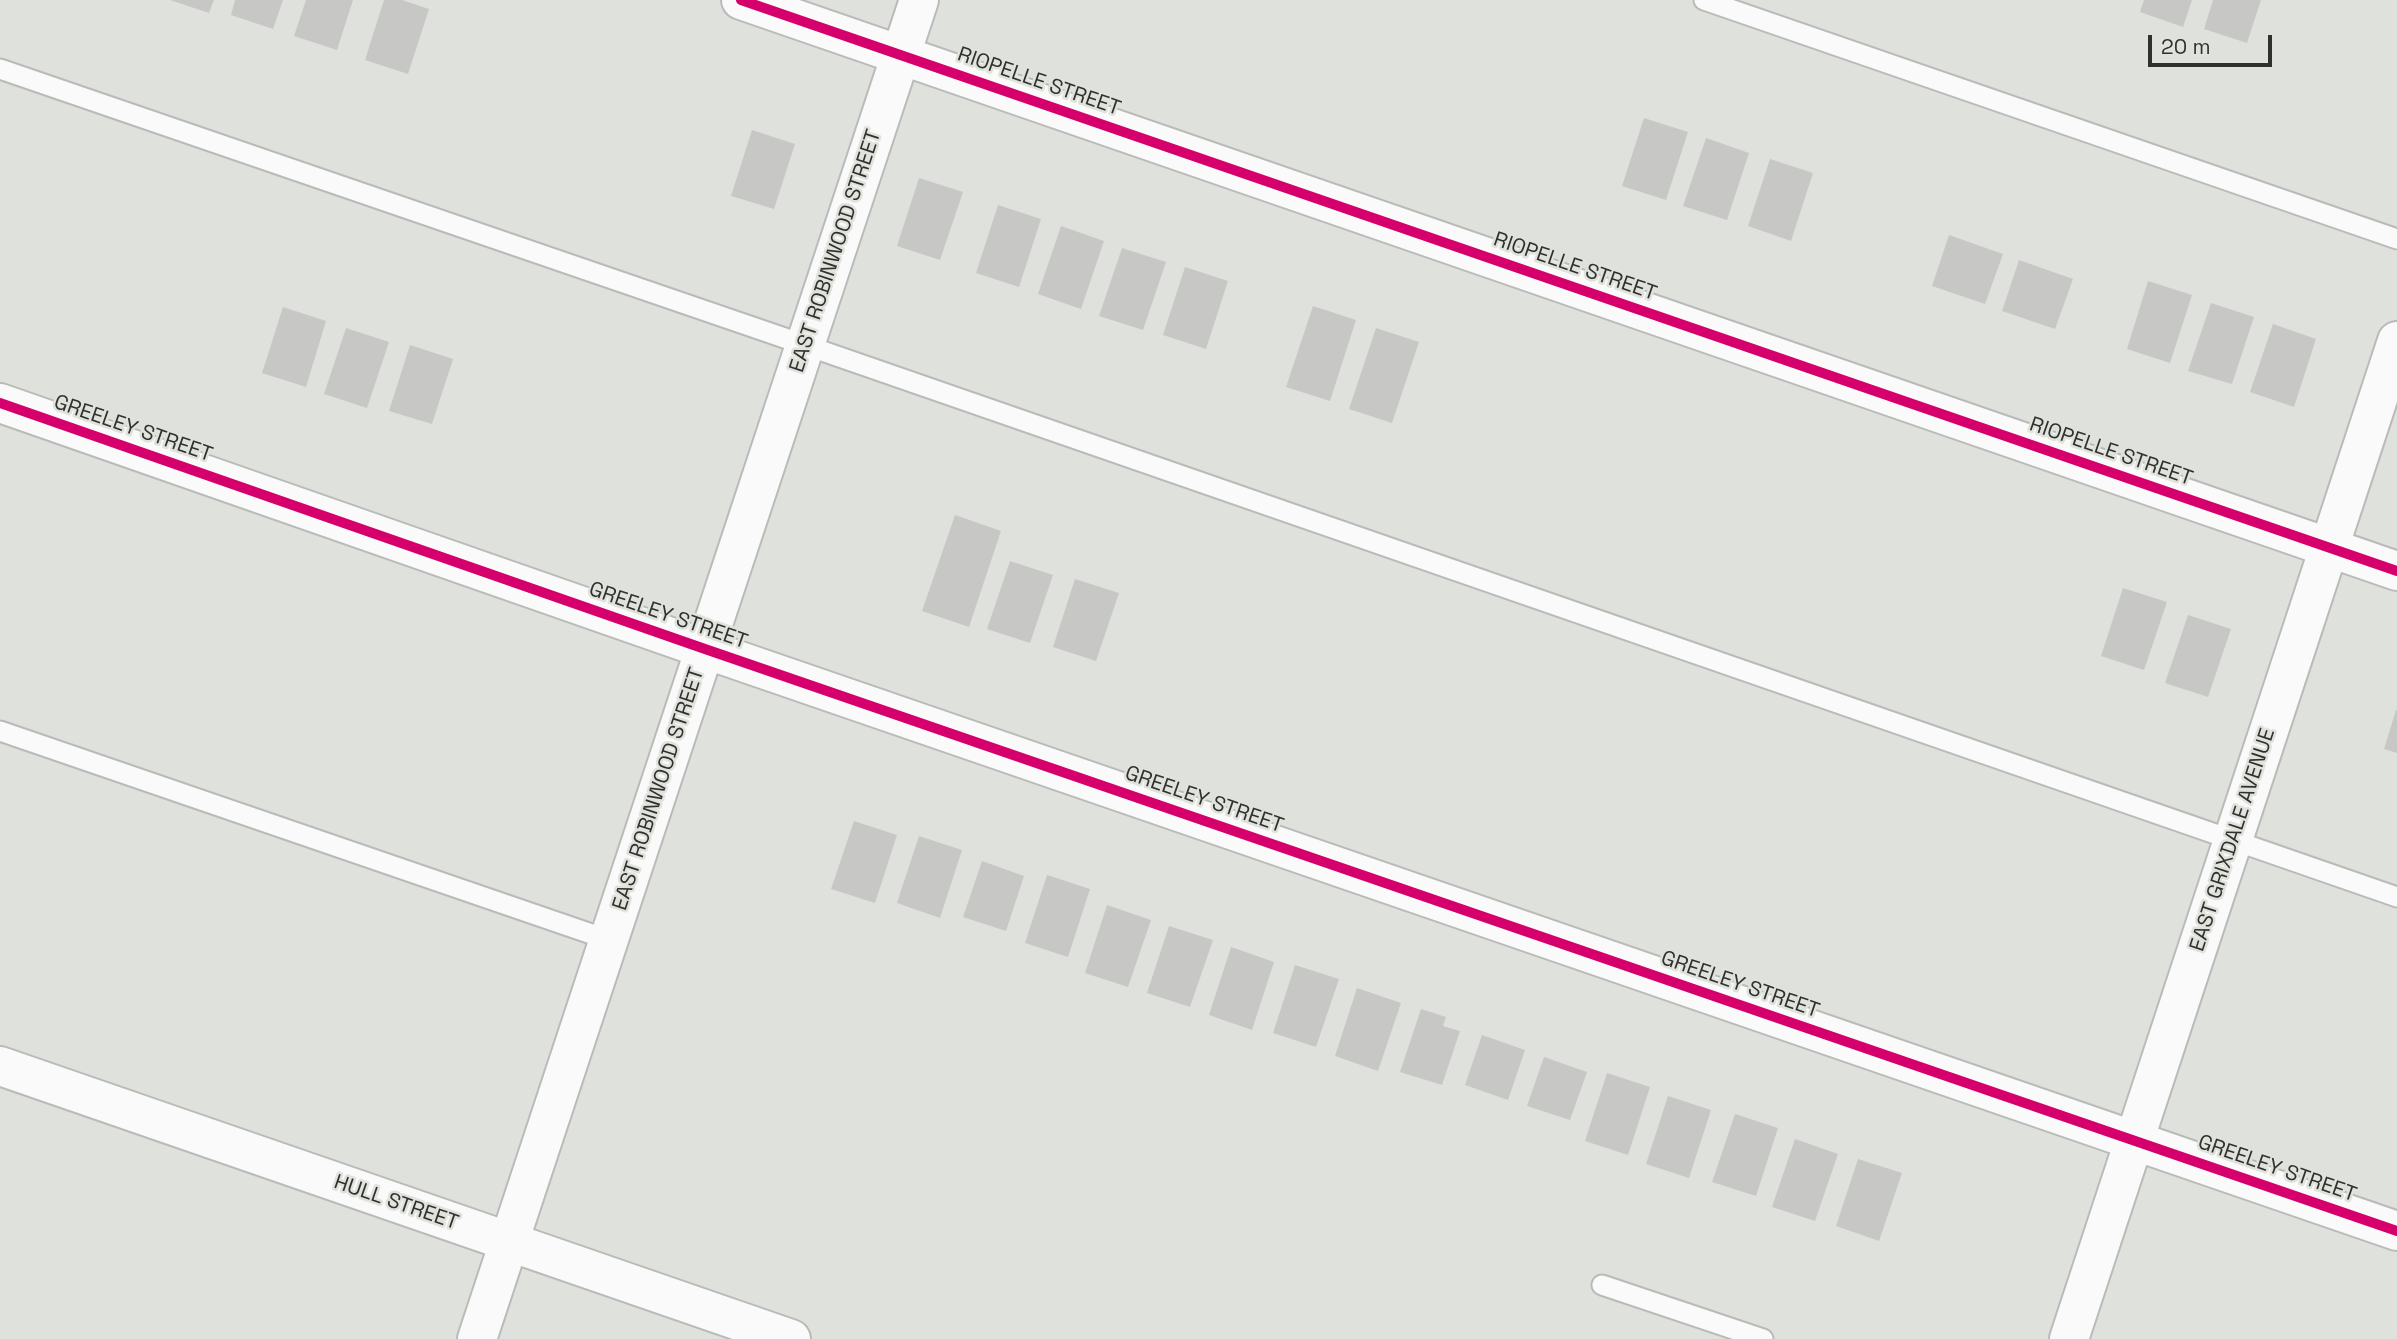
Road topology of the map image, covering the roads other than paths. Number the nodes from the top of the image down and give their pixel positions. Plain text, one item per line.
1 (741, 0) edge
2 (919, 0) edge
3 (1704, 0) edge
4 (901, 55) junction
5 (0, 69) edge
6 (2397, 239) edge
7 (2397, 341) edge
8 (805, 345) junction
9 (0, 403) edge
10 (2329, 547) junction
11 (2397, 571) edge
12 (705, 649) junction
13 (0, 731) edge
14 (2233, 840) junction
15 (2397, 897) edge
16 (609, 940) junction
17 (0, 1066) edge
18 (2134, 1140) junction
19 (2397, 1231) edge
20 (509, 1242) junction
21 (1602, 1285) dead end
22 (477, 1339) edge
23 (791, 1339) edge
24 (1763, 1339) edge
25 (2069, 1339) edge

1 - 4 street, RIOPELLE STREET
2 - 4 street, EAST ROBINWOOD STREET
3 - 6 lane
4 - 8 street, EAST ROBINWOOD STREET
4 - 10 street, RIOPELLE STREET
5 - 8 lane
7 - 10 street, EAST GRIXDALE AVENUE
8 - 12 street, EAST ROBINWOOD STREET
8 - 14 lane
9 - 12 street, GREELEY STREET
10 - 11 street, RIOPELLE STREET
10 - 14 street, EAST GRIXDALE AVENUE
12 - 16 street, EAST ROBINWOOD STREET
12 - 18 street, GREELEY STREET
13 - 16 lane
14 - 15 lane
14 - 18 street, EAST GRIXDALE AVENUE
16 - 20 street, EAST ROBINWOOD STREET
17 - 20 street, HULL STREET
18 - 19 street, GREELEY STREET
18 - 25 street, EAST GRIXDALE AVENUE
20 - 22 street, EAST ROBINWOOD STREET
20 - 23 street, HULL STREET
21 - 24 lane

